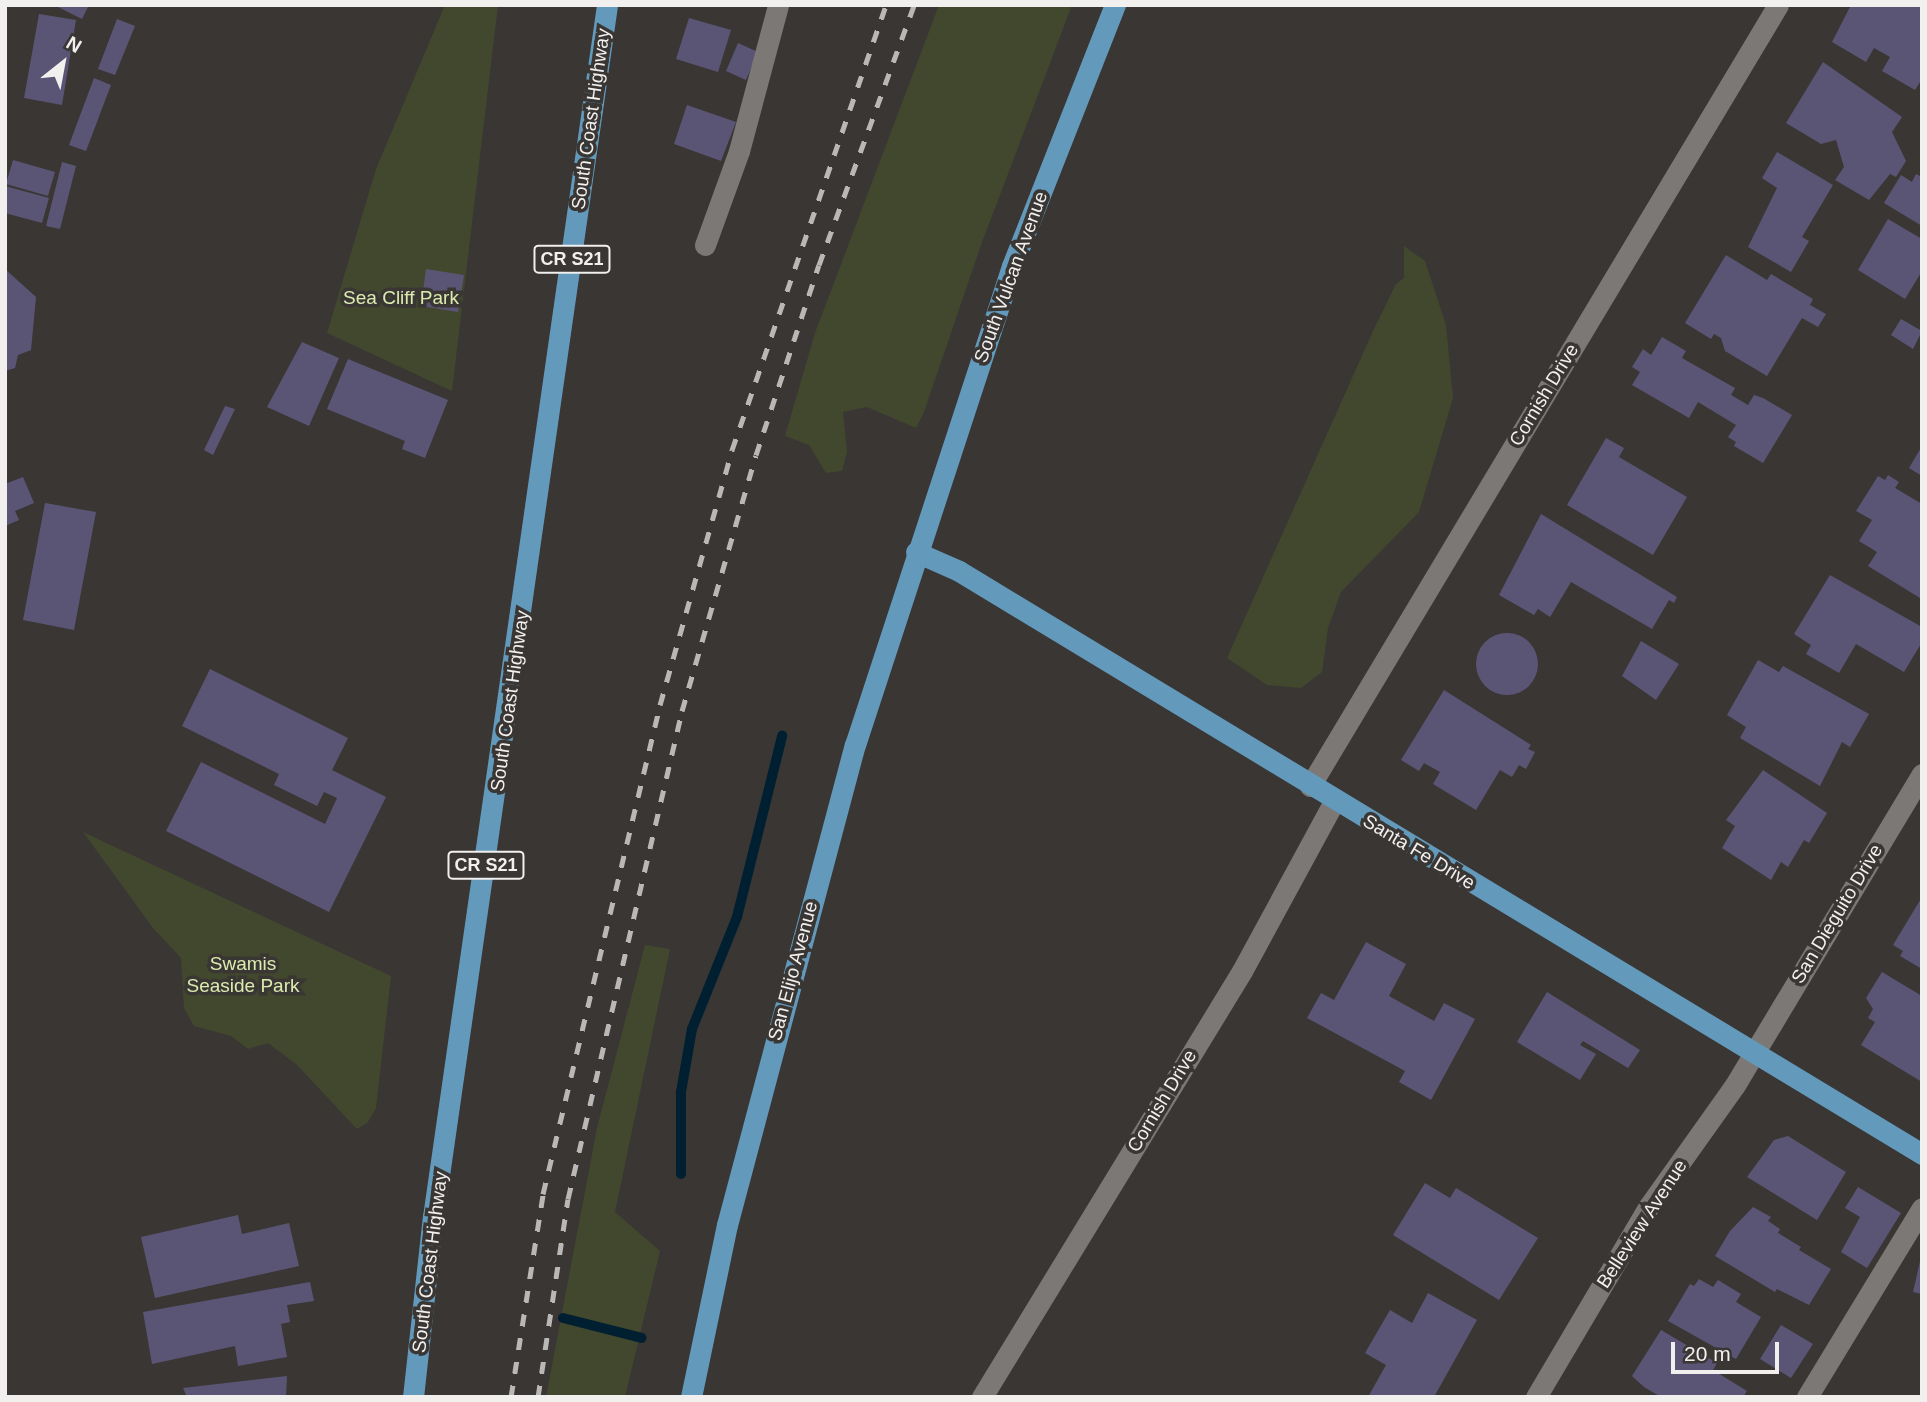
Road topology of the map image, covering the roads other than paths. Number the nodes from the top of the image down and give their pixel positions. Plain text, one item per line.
1 (607, 5) edge
2 (778, 5) edge
3 (1115, 5) edge
4 (1778, 5) edge
5 (705, 245) dead end
6 (916, 552) junction
7 (1922, 775) edge
8 (1310, 786) junction
9 (1335, 800) junction
10 (1753, 1054) junction
11 (1922, 1153) edge
12 (1922, 1208) edge
13 (413, 1397) edge
14 (691, 1397) edge
15 (982, 1397) edge
16 (1536, 1397) edge
17 (1807, 1397) edge

1 - 13 main road, South Coast Highway / CR S21
2 - 5 street
3 - 6 main road, South Vulcan Avenue
4 - 8 street, Cornish Drive
6 - 8 main road, Santa Fe Drive
6 - 14 main road, San Elijo Avenue
7 - 10 street, San Dieguito Drive
8 - 9 main road, Santa Fe Drive
9 - 10 main road, Santa Fe Drive
9 - 15 street, Cornish Drive
10 - 11 main road, Santa Fe Drive
10 - 16 street, Belleview Avenue
12 - 17 street

